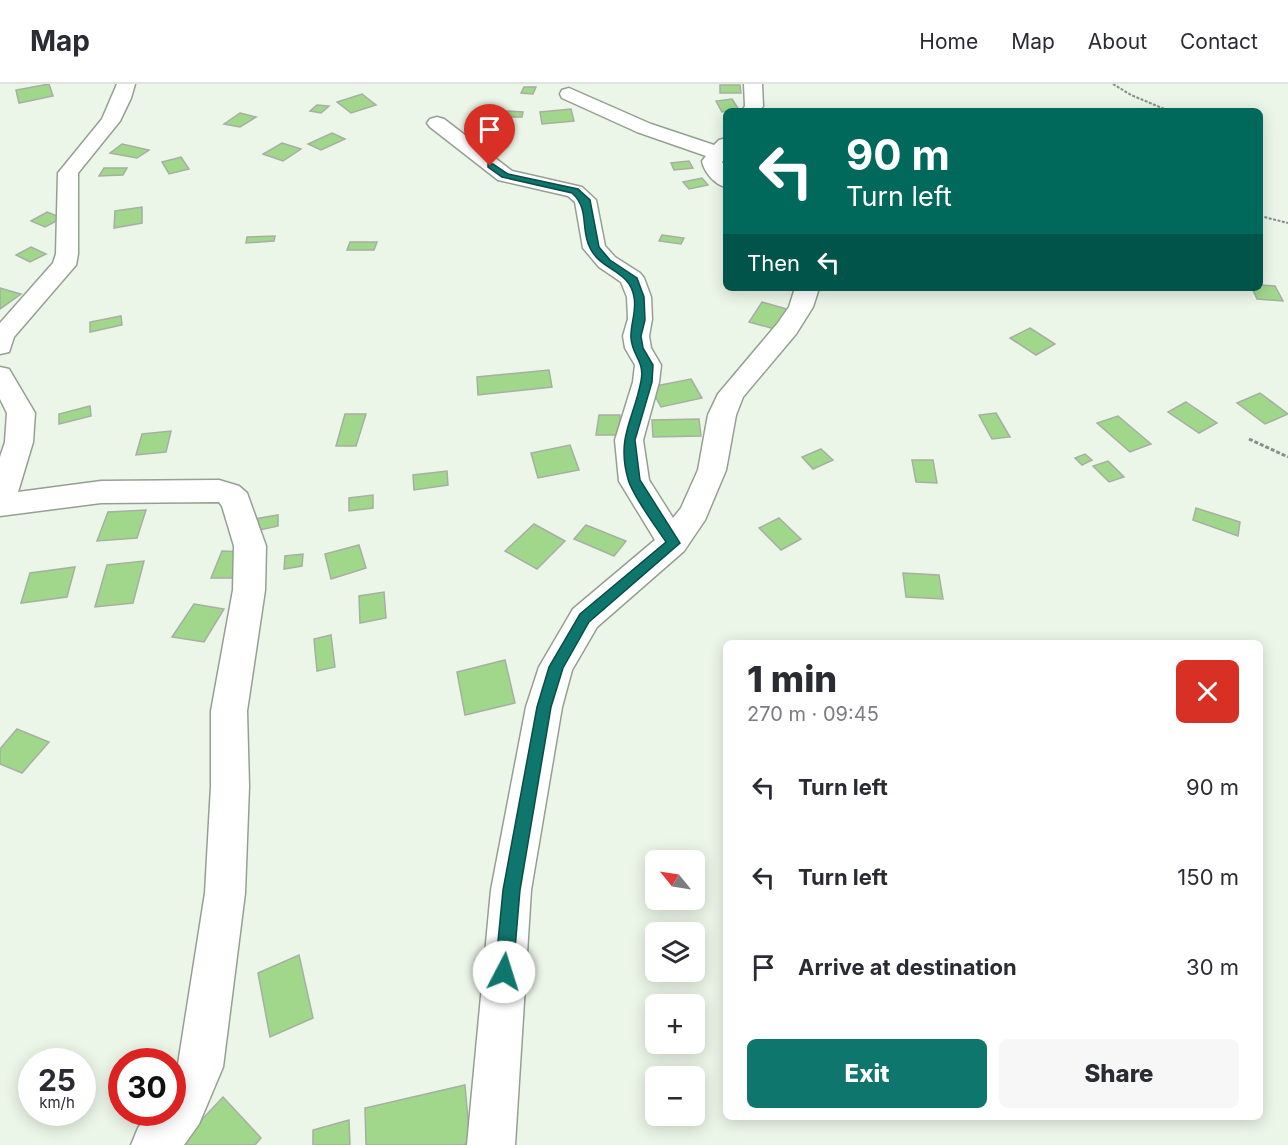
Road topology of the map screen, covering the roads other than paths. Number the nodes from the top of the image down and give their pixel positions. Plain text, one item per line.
1 (126, 84) edge
2 (753, 84) edge
3 (569, 94) dead end
4 (752, 108) edge
5 (438, 123) dead end
6 (722, 148) edge
7 (723, 178) edge
8 (806, 291) edge
9 (0, 346) edge
10 (0, 375) edge
11 (0, 504) edge
12 (673, 543) junction
13 (155, 1145) edge
14 (491, 1145) edge

1 - 9 street
2 - 4 street
3 - 6 street
5 - 12 street
6 - 7 street
8 - 12 street
10 - 11 street
11 - 13 street
12 - 14 street

